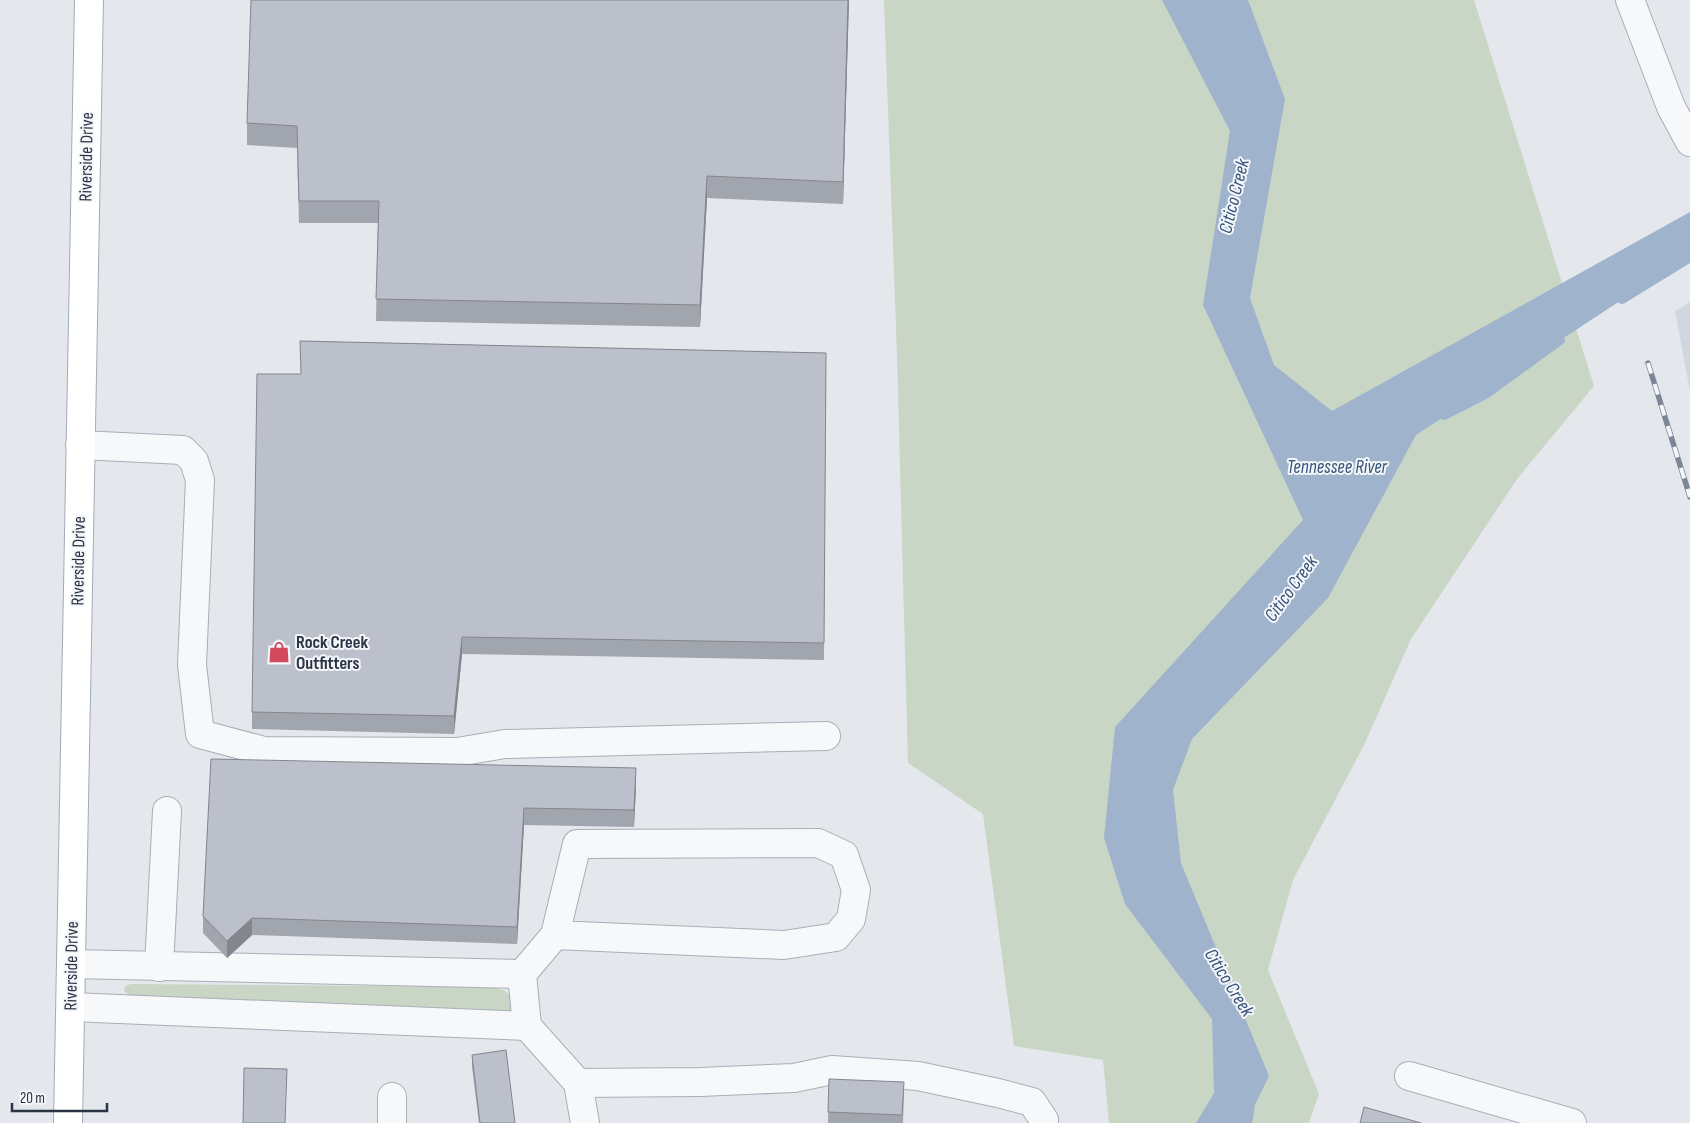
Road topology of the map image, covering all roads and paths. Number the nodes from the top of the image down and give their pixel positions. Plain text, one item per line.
1 (89, 0) edge
2 (1630, 0) edge
3 (1690, 142) edge
4 (80, 445) junction
5 (826, 736) dead end
6 (167, 811) dead end
7 (555, 935) junction
8 (71, 964) junction
9 (159, 967) junction
10 (522, 974) junction
11 (71, 1007) junction
12 (527, 1026) junction
13 (1409, 1076) dead end
14 (578, 1083) junction
15 (1509, 1114) edge
16 (68, 1123) edge
17 (584, 1123) edge
18 (1043, 1123) edge
19 (1572, 1123) edge

1 - 4 main road, Riverside Drive
2 - 3 lane
4 - 5 lane
4 - 8 main road, Riverside Drive
6 - 9 lane
7 - 7 lane
7 - 10 lane
8 - 9 lane
8 - 11 main road, Riverside Drive
9 - 10 lane
10 - 12 lane
11 - 12 lane
11 - 16 main road, Riverside Drive
12 - 14 lane
13 - 15 lane
14 - 17 lane
14 - 18 lane
15 - 19 lane

